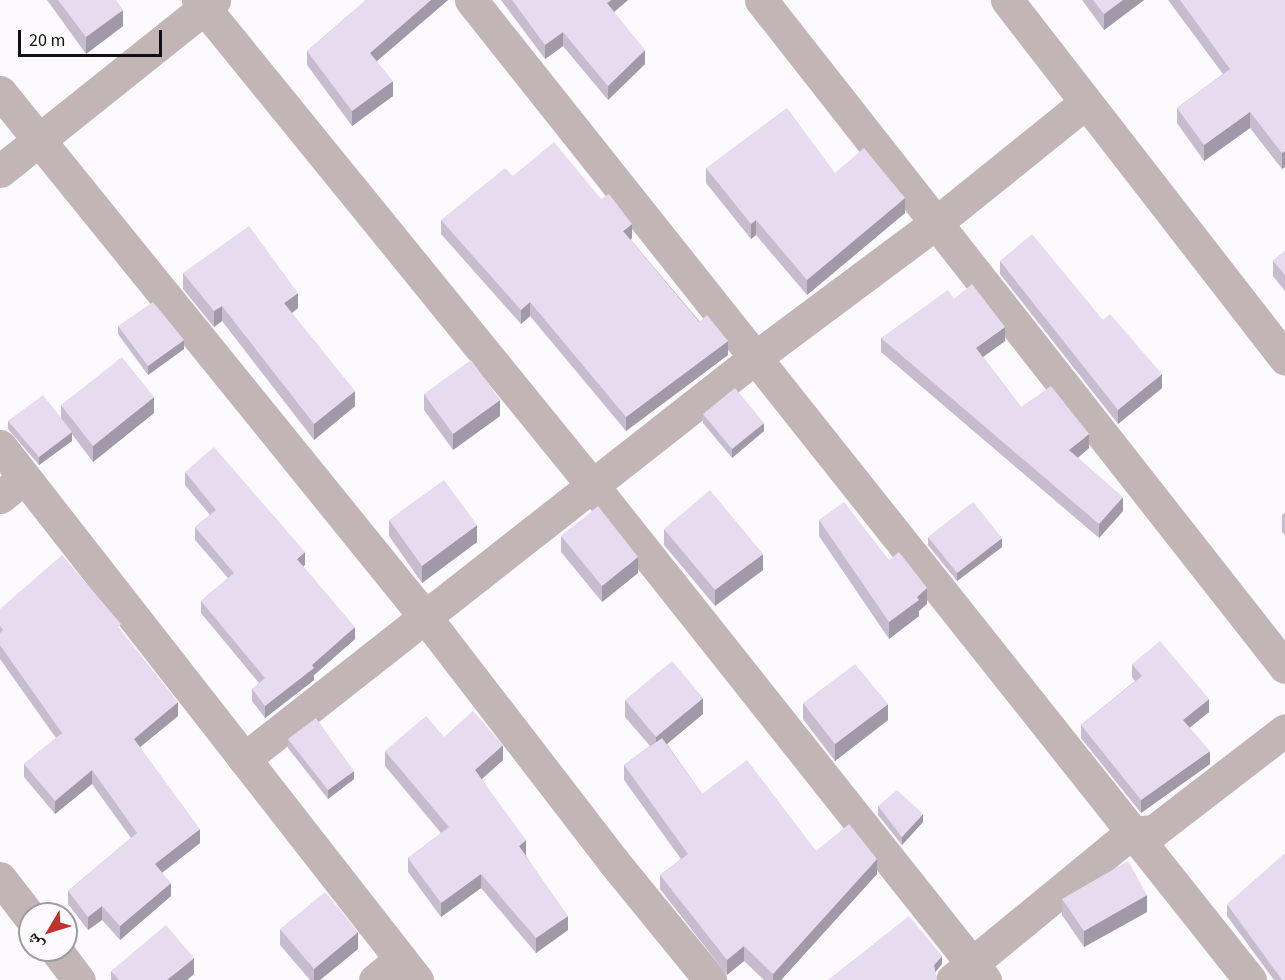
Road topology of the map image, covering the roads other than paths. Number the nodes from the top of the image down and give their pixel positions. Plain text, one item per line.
1 (471, 0) edge
2 (761, 0) edge
3 (1007, 0) edge
4 (205, 2) edge
5 (0, 92) edge
6 (1084, 103) junction
7 (39, 141) junction
8 (0, 171) edge
9 (937, 222) junction
10 (1283, 352) edge
11 (756, 357) junction
12 (0, 446) edge
13 (593, 486) junction
14 (12, 487) edge
15 (426, 618) junction
16 (1285, 667) edge
17 (1285, 730) edge
18 (244, 759) junction
19 (1131, 833) junction
20 (0, 878) edge
21 (18, 902) edge
22 (65, 962) edge
23 (409, 970) edge
24 (970, 975) edge
25 (79, 980) edge
26 (375, 980) edge
27 (710, 980) edge
28 (1250, 980) edge

1 - 11 street
2 - 9 street
3 - 6 street
4 - 7 street
4 - 13 street
5 - 7 street
6 - 9 street
6 - 10 street
7 - 8 street
7 - 15 street
9 - 11 street
9 - 16 street
11 - 13 street
11 - 19 street
12 - 14 street
13 - 15 street
13 - 24 street
14 - 18 street
15 - 18 street
15 - 27 street
17 - 19 street
18 - 23 street
19 - 24 street
19 - 28 street
20 - 21 street
22 - 25 street
23 - 26 street

